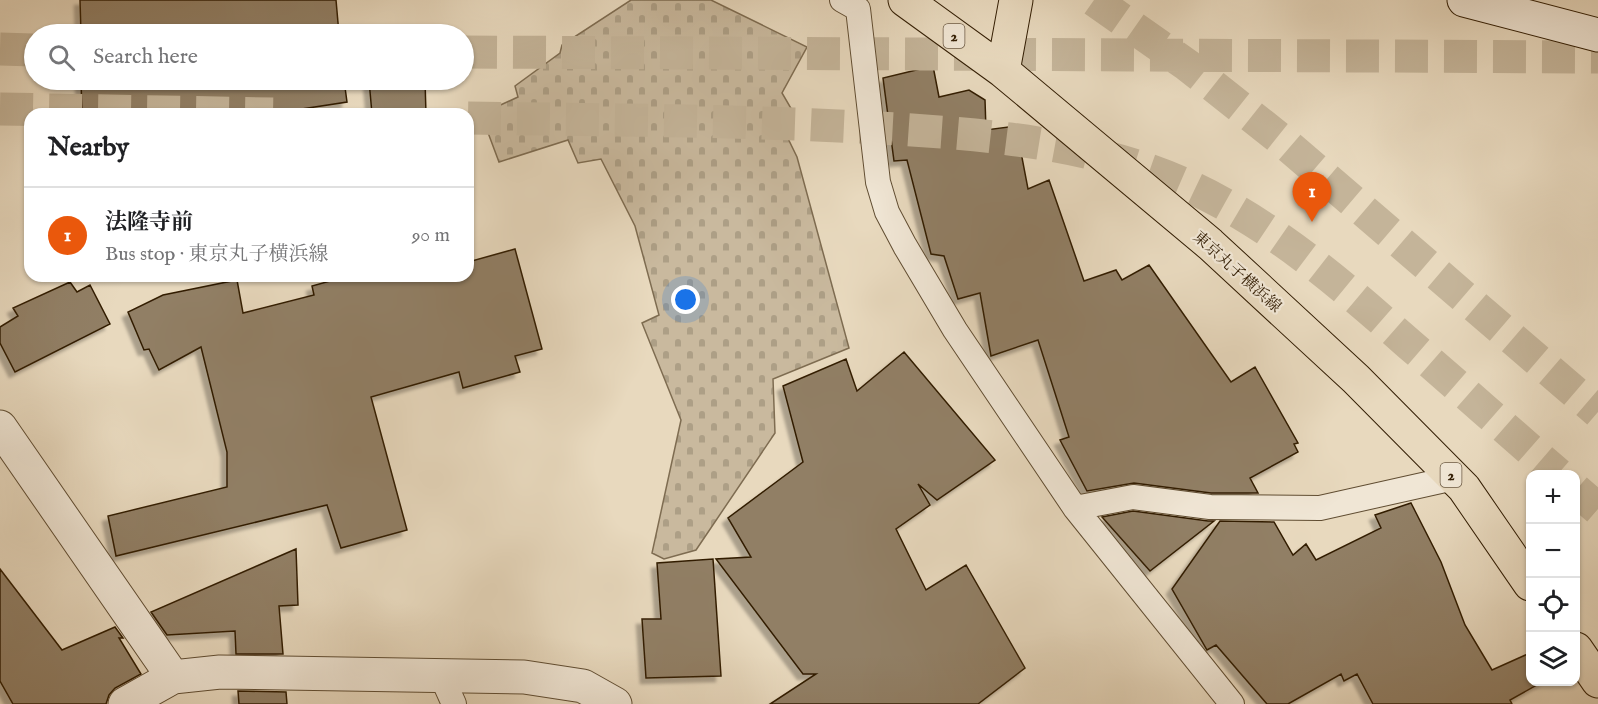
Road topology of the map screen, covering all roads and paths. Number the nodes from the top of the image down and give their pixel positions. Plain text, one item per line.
1 (842, 0) edge
2 (905, 0) edge
3 (1016, 0) edge
4 (1464, 0) edge
5 (1598, 35) edge
6 (1003, 71) junction
7 (0, 427) edge
8 (1454, 478) junction
9 (1075, 508) junction
10 (1526, 578) edge
11 (1580, 656) edge
12 (173, 677) junction
13 (1598, 681) edge
14 (448, 690) edge
15 (124, 704) edge
16 (615, 704) edge
17 (1232, 704) edge

1 - 9 lane
2 - 6 main road, 東京丸子横浜線 / 2
3 - 6 main road
4 - 5 street
6 - 8 main road, 東京丸子横浜線 / 2
7 - 12 street
8 - 9 lane
8 - 10 main road, 東京丸子横浜線 / 2
9 - 17 lane
11 - 13 main road
12 - 14 street
12 - 15 street
14 - 16 street

